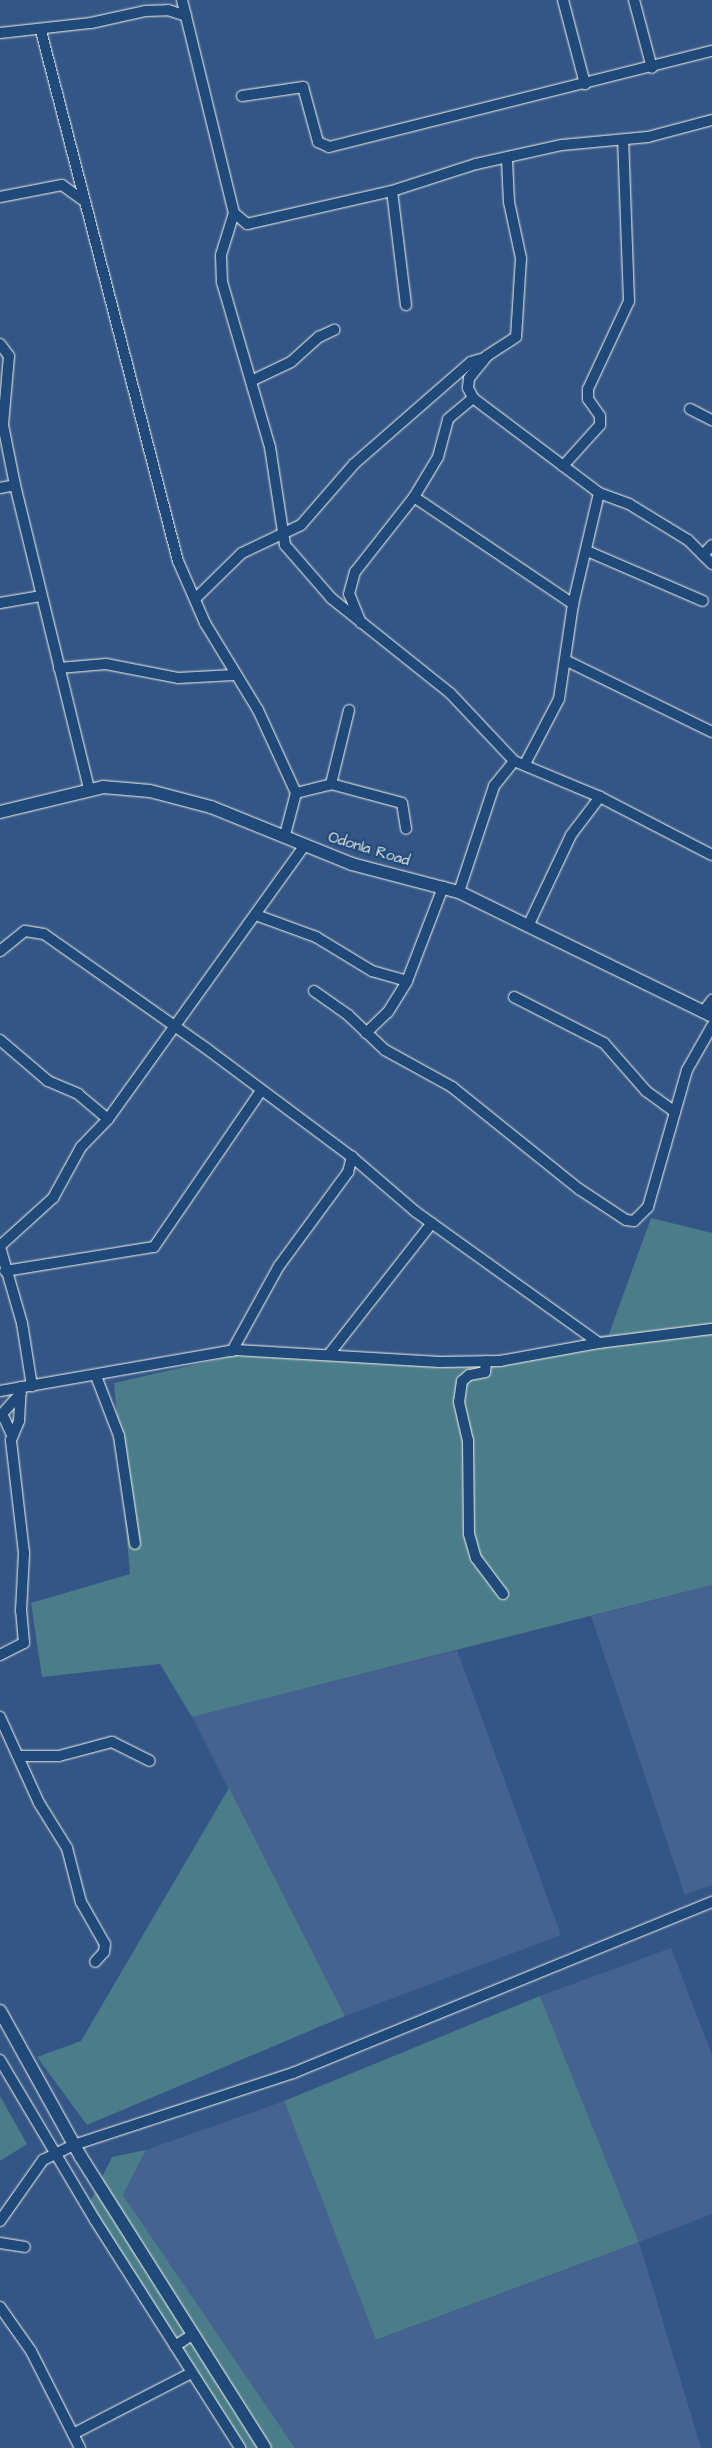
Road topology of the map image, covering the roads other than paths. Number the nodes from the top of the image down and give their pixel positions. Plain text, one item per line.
1 (182, 0) edge
2 (563, 0) edge
3 (634, 0) edge
4 (186, 16) junction
5 (41, 30) junction
6 (0, 33) edge
7 (712, 51) edge
8 (652, 68) junction
9 (585, 84) junction
10 (242, 96) dead end
11 (712, 120) edge
12 (623, 140) junction
13 (507, 160) junction
14 (392, 191) junction
15 (0, 197) edge
16 (85, 202) junction
17 (234, 213) junction
18 (247, 224) junction
19 (230, 232) junction
20 (406, 305) dead end
21 (334, 330) dead end
22 (0, 344) edge
23 (488, 356) junction
24 (251, 381) junction
25 (473, 398) junction
26 (690, 409) dead end
27 (712, 420) edge
28 (2, 426) edge
29 (563, 466) junction
30 (15, 485) junction
31 (0, 488) edge
32 (599, 493) junction
33 (414, 496) junction
34 (281, 534) junction
35 (712, 545) edge
36 (587, 551) junction
37 (702, 554) junction
38 (712, 564) edge
39 (41, 596) junction
40 (196, 597) junction
41 (703, 601) dead end
42 (0, 603) edge
43 (573, 604) junction
44 (362, 625) junction
45 (567, 661) junction
46 (59, 668) junction
47 (234, 675) junction
48 (349, 710) dead end
49 (712, 732) edge
50 (514, 761) junction
51 (525, 764) junction
52 (332, 784) junction
53 (89, 789) junction
54 (296, 792) junction
55 (600, 797) junction
56 (0, 812) edge
57 (406, 829) dead end
58 (285, 835) junction
59 (305, 845) junction
60 (712, 855) edge
61 (443, 887) junction
62 (459, 892) junction
63 (256, 915) junction
64 (529, 924) junction
65 (0, 951) edge
66 (407, 981) junction
67 (314, 991) dead end
68 (514, 997) dead end
69 (712, 1000) edge
70 (708, 1013) edge
71 (712, 1026) edge
72 (175, 1028) junction
73 (366, 1033) junction
74 (0, 1040) edge
75 (261, 1091) junction
76 (675, 1112) junction
77 (108, 1119) junction
78 (352, 1157) junction
79 (432, 1223) junction
80 (0, 1247) edge
81 (5, 1271) junction
82 (712, 1329) edge
83 (599, 1343) junction
84 (232, 1350) junction
85 (330, 1354) junction
86 (486, 1361) junction
87 (96, 1376) junction
88 (32, 1386) junction
89 (21, 1390) junction
90 (0, 1391) edge
91 (12, 1435) junction
92 (134, 1544) dead end
93 (503, 1594) dead end
94 (0, 1654) edge
95 (0, 1717) edge
96 (18, 1756) junction
97 (150, 1761) dead end
98 (712, 1902) edge
99 (95, 1962) dead end
100 (0, 2011) edge
101 (0, 2060) edge
102 (74, 2145) junction
103 (56, 2154) junction
104 (0, 2222) edge
105 (0, 2243) edge
106 (25, 2247) dead end
107 (0, 2307) edge
108 (192, 2335) junction
109 (175, 2346) junction
110 (191, 2373) junction
111 (73, 2434) junction
112 (80, 2448) edge
113 (240, 2448) edge
114 (265, 2448) edge

1 - 4 street
2 - 9 street
3 - 8 street
4 - 5 street
4 - 17 street
5 - 6 street
5 - 16 street
7 - 8 street
8 - 9 street
9 - 10 street
11 - 12 street
12 - 13 street
12 - 29 street
13 - 14 street
13 - 23 street
14 - 18 street
14 - 20 street
15 - 16 street
16 - 40 street
17 - 18 street
17 - 19 street
18 - 19 street
19 - 24 street
21 - 24 street
22 - 28 street
23 - 25 street
23 - 34 street
24 - 34 street
25 - 29 street
25 - 33 street
26 - 27 street
28 - 30 street
29 - 32 street
30 - 31 street
30 - 39 street
32 - 36 street
32 - 37 street
33 - 43 street
33 - 44 street
34 - 40 street
34 - 44 street
35 - 37 street
36 - 41 street
36 - 43 street
37 - 38 street
39 - 42 street
39 - 46 street
40 - 47 street
43 - 45 street
44 - 50 street
45 - 49 street
45 - 51 street
46 - 47 street
46 - 53 street
47 - 54 street
48 - 52 street
50 - 51 street
50 - 62 street
51 - 55 street
52 - 54 street
52 - 57 street
53 - 56 street, Odonla Road
53 - 58 street, Odonla Road
54 - 58 street
55 - 60 street
55 - 64 street
58 - 59 street, Odonla Road
59 - 61 street, Odonla Road
59 - 63 street
61 - 62 street, Odonla Road
61 - 66 street
62 - 64 street, Odonla Road
63 - 66 street
63 - 72 street
64 - 70 street, Odonla Road
65 - 72 street
66 - 73 street
67 - 73 street
68 - 76 street
69 - 70 street
71 - 76 street
72 - 75 street
72 - 77 street
73 - 76 street
74 - 77 street
75 - 78 street
75 - 81 street
77 - 80 street
78 - 79 street
78 - 84 street
79 - 83 street
79 - 85 street
80 - 81 street
81 - 88 street
82 - 83 street
83 - 86 street
84 - 85 street
84 - 87 street
85 - 86 street
86 - 93 street
87 - 88 street
87 - 92 street
88 - 89 street
89 - 90 street
89 - 91 street
89 - 91 street
91 - 94 street
95 - 96 street
96 - 97 street
96 - 99 street
98 - 102 street
100 - 102 street
101 - 103 street
102 - 103 street
102 - 108 street
103 - 104 street
103 - 109 street
105 - 106 street
107 - 111 street
108 - 109 street
108 - 114 street
109 - 110 street
110 - 111 street
110 - 113 street
111 - 112 street

